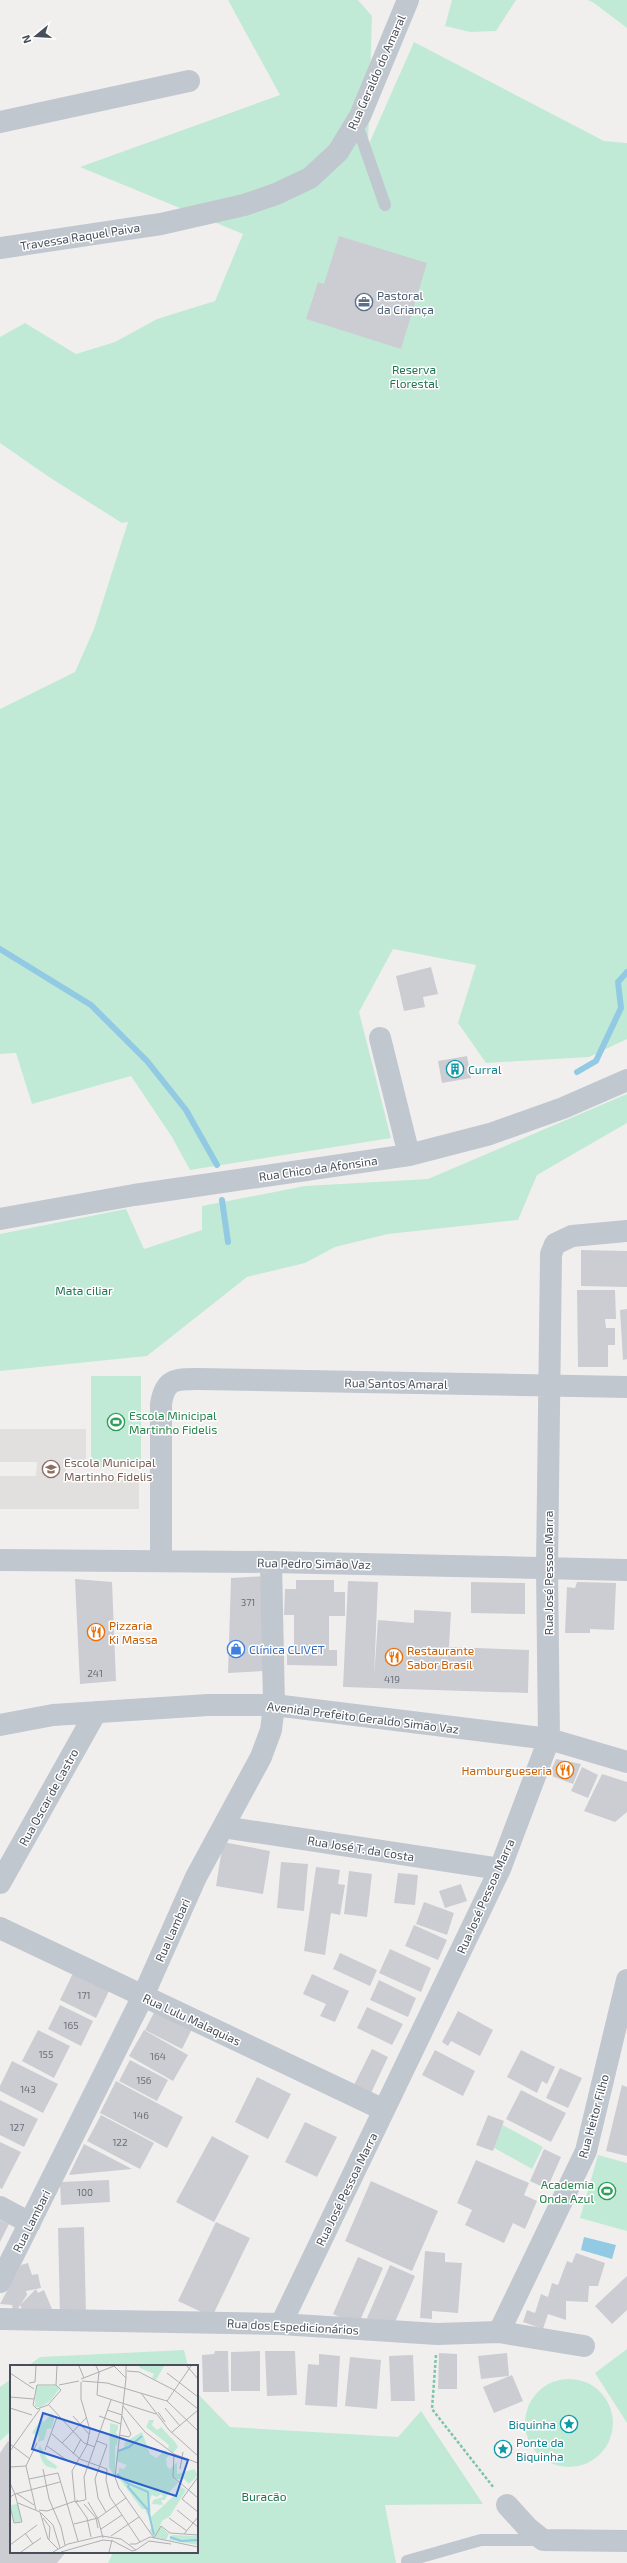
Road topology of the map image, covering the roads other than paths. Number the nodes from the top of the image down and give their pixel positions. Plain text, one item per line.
1 (408, 0) edge
2 (189, 81) dead end
3 (0, 122) edge
4 (356, 122) junction
5 (385, 205) dead end
6 (160, 224) joint
7 (0, 248) edge
8 (380, 1038) dead end
9 (627, 1080) edge
10 (409, 1155) junction
11 (0, 1219) edge
12 (627, 1231) edge
13 (550, 1387) junction
14 (627, 1387) edge
15 (0, 1560) edge
16 (161, 1560) junction
17 (271, 1562) junction
18 (547, 1568) junction
19 (627, 1570) edge
20 (274, 1705) junction
21 (96, 1712) junction
22 (0, 1725) edge
23 (549, 1739) junction
24 (627, 1762) edge
25 (222, 1827) junction
26 (500, 1869) junction
27 (0, 1883) edge
28 (0, 1928) edge
29 (627, 1980) edge
30 (143, 1996) junction
31 (384, 2110) junction
32 (0, 2207) edge
33 (30, 2223) junction
34 (0, 2282) edge
35 (0, 2319) edge
36 (281, 2324) junction
37 (499, 2332) junction
38 (584, 2346) dead end
39 (501, 2497) road end
40 (543, 2540) junction
41 (627, 2541) edge
42 (407, 2561) dead end

1 - 4 street, Rua Geraldo do Amaral
2 - 3 street
4 - 5 lane
4 - 6 street, Rua Geraldo do Amaral
6 - 7 street, Travessa Raquel Paiva
8 - 10 street
9 - 10 street, Rua Chico da Afonsina
10 - 11 street, Rua Chico da Afonsina
12 - 13 street, Rua José Pessoa Marra
13 - 14 street, Rua Santos Amaral
13 - 16 street, Rua Santos Amaral
13 - 18 street, Rua José Pessoa Marra
15 - 16 street, Rua Pedro Simão Vaz
16 - 17 street, Rua Pedro Simão Vaz
17 - 18 street, Rua Pedro Simão Vaz
17 - 20 street, Rua Lambari
18 - 19 street, Rua Pedro Simão Vaz
18 - 23 street, Rua José Pessoa Marra
20 - 21 street, Avenida Prefeito Geraldo Simão Vaz
20 - 23 street, Avenida Prefeito Geraldo Simão Vaz
20 - 25 street, Rua Lambari
21 - 22 street, Avenida Prefeito Geraldo Simão Vaz
21 - 27 street, Rua Oscar de Castro
23 - 24 street, Avenida Prefeito Geraldo Simão Vaz
23 - 26 street, Rua José Pessoa Marra
25 - 26 street, Rua José T. da Costa
25 - 30 street, Rua Lambari
26 - 31 street, Rua José Pessoa Marra
28 - 30 street, Rua Lulu Malaquias
29 - 37 street, Rua Heitor Filho
30 - 31 street, Rua Lulu Malaquias
30 - 33 street, Rua Lambari
31 - 36 street, Rua José Pessoa Marra
32 - 33 street
33 - 34 street, Rua Lambari
35 - 36 street, Rua dos Espedicionários
36 - 37 street, Rua dos Espedicionários
37 - 38 street, Rua dos Espedicionários
39 - 40 street
40 - 41 street
40 - 42 lane

